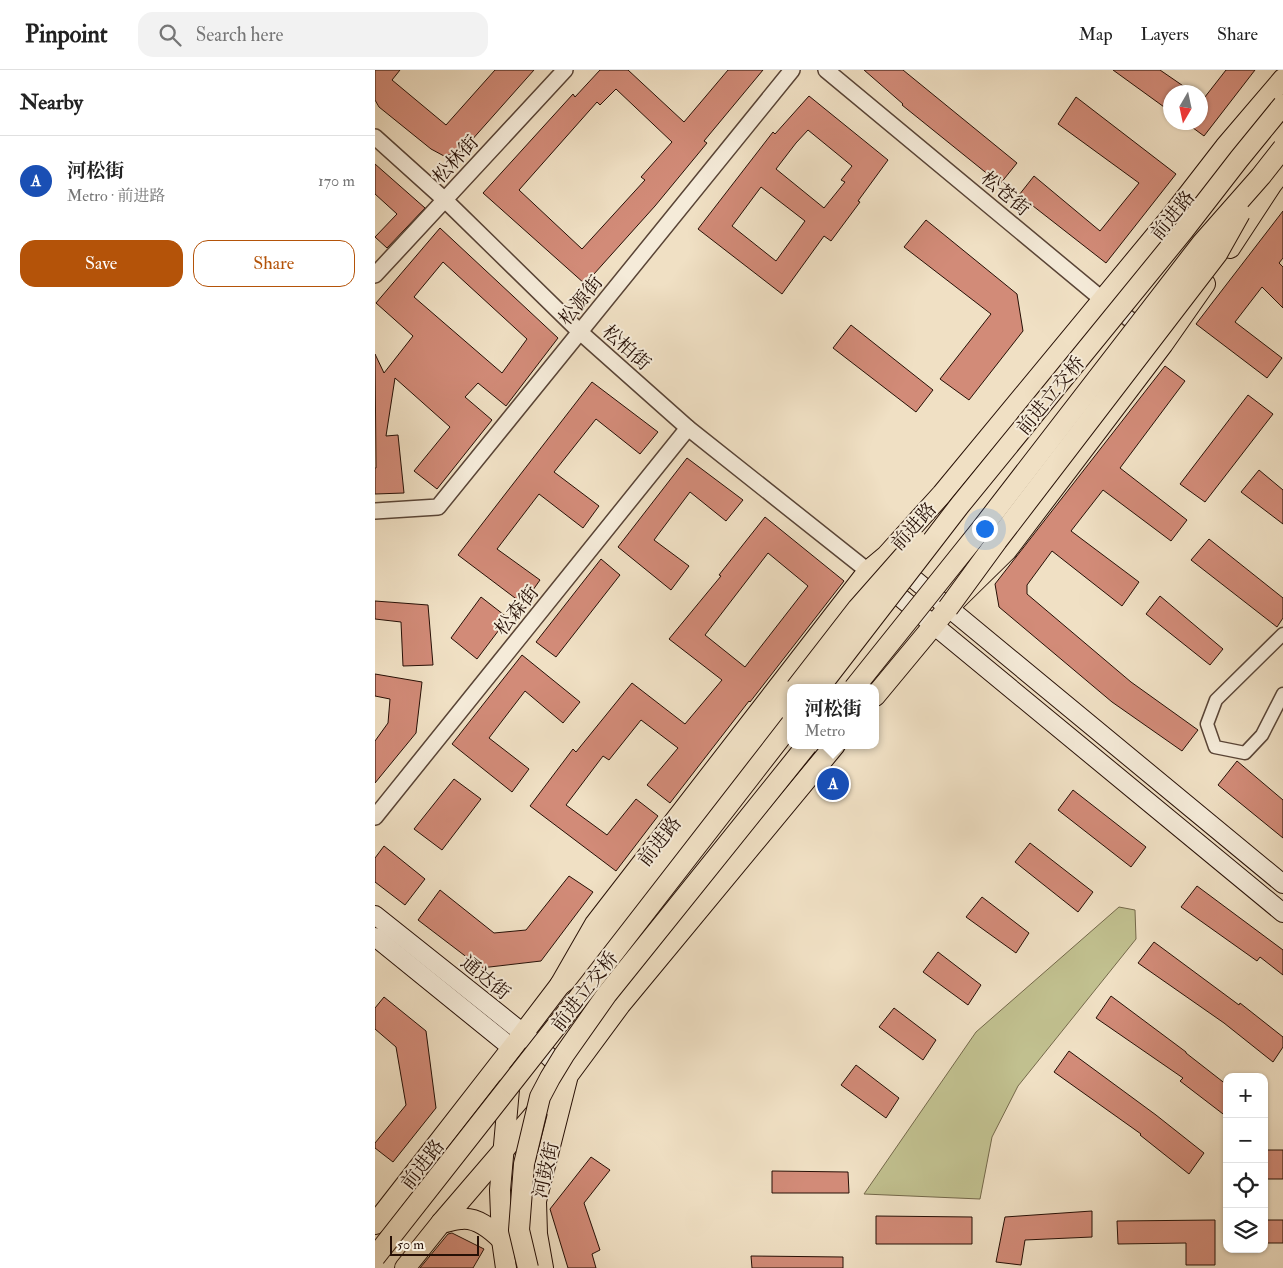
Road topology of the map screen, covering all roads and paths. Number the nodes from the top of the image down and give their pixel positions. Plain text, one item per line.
1 (565, 70) edge
2 (792, 70) edge
3 (826, 70) edge
4 (1283, 80) edge
5 (1283, 105) edge
6 (375, 137) edge
7 (1283, 148) edge
8 (1283, 170) edge
9 (1261, 176) junction
10 (445, 200) junction
11 (375, 274) edge
12 (1103, 300) junction
13 (580, 332) junction
14 (1163, 344) junction
15 (688, 428) junction
16 (961, 505) junction
17 (375, 510) edge
18 (886, 556) junction
19 (868, 571) junction
20 (948, 608) junction
21 (934, 625) junction
22 (1283, 634) edge
23 (799, 684) edge
24 (822, 684) edge
25 (857, 684) edge
26 (879, 691) edge
27 (1283, 694) edge
28 (787, 700) edge
29 (787, 729) edge
30 (804, 749) edge
31 (832, 749) edge
32 (375, 817) edge
33 (1283, 884) edge
34 (1283, 913) edge
35 (375, 915) edge
36 (375, 937) edge
37 (560, 985) junction
38 (518, 1041) junction
39 (569, 1074) junction
40 (503, 1151) junction
41 (441, 1223) junction
42 (375, 1224) edge
43 (502, 1240) junction
44 (375, 1257) edge
45 (405, 1268) edge
46 (506, 1268) edge
47 (528, 1268) edge
48 (543, 1268) edge

1 - 10 street, 松林街
2 - 13 street, 松源街
3 - 12 street, 松苍街
4 - 12 highway, 前进路
5 - 16 highway, 前进立交桥, bridge
6 - 10 street, 松柏街
7 - 9 highway, 前进立交桥, bridge
8 - 14 highway
9 - 20 highway, bridge
9 - 25 highway, 前进立交桥, bridge
10 - 11 street, 松林街
10 - 13 street, 松柏街
12 - 14 street, 松苍街
12 - 18 highway, 前进路
13 - 15 street, 松柏街
13 - 17 street, 松源街
14 - 20 highway
15 - 19 street, 松柏街
15 - 32 street, 松森街
16 - 23 highway, bridge
16 - 24 highway, 前进立交桥, bridge
18 - 19 highway, 前进路
18 - 20 main road
19 - 21 main road
19 - 37 highway, 前进路
20 - 21 highway
20 - 33 main road
21 - 26 highway
21 - 34 main road
22 - 27 street
28 - 37 highway, 前进路
29 - 44 highway, 前进立交桥, bridge
30 - 47 highway, 前进立交桥, bridge
31 - 39 highway
35 - 38 main road, 通达街
36 - 38 main road, 通达街
37 - 38 highway, 前进路
38 - 39 main road, 通达街
38 - 40 highway
38 - 42 highway, 前进路
39 - 40 highway
39 - 48 highway, 河鼓街
40 - 41 highway
40 - 43 highway
41 - 43 highway
41 - 45 highway
43 - 46 highway

